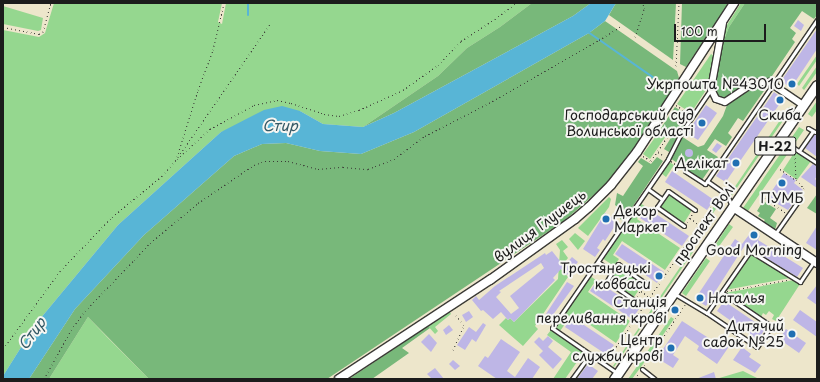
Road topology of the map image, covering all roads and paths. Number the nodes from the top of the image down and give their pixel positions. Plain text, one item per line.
1 (51, 3) edge
2 (224, 3) edge
3 (516, 3) edge
4 (642, 3) edge
5 (679, 3) edge
6 (734, 3) edge
7 (723, 20) junction
8 (817, 20) edge
9 (270, 24) dead end
10 (620, 26) dead end
11 (3, 27) edge
12 (635, 38) dead end
13 (676, 66) dead end
14 (773, 84) junction
15 (817, 85) edge
16 (711, 89) junction
17 (670, 101) junction
18 (803, 105) junction
19 (692, 116) junction
20 (654, 127) junction
21 (808, 128) dead end
22 (794, 148) joint
23 (799, 151) junction
24 (637, 152) junction
25 (177, 159) junction
26 (817, 163) edge
27 (676, 164) dead end
28 (780, 169) dead end
29 (685, 171) joint
30 (796, 180) junction
31 (707, 181) junction
32 (648, 188) junction
33 (722, 191) junction
34 (761, 196) dead end
35 (662, 199) junction
36 (797, 202) joint
37 (733, 207) junction
38 (695, 210) dead end
39 (789, 214) junction
40 (690, 218) dead end
41 (699, 225) junction
42 (684, 226) dead end
43 (704, 228) dead end
44 (774, 236) junction
45 (598, 262) junction
46 (815, 262) edge
47 (612, 272) junction
48 (795, 279) junction
49 (646, 283) dead end
50 (721, 292) junction
51 (673, 293) junction
52 (650, 298) junction
53 (634, 300) joint
54 (655, 301) dead end
55 (687, 302) junction
56 (448, 307) junction
57 (707, 313) junction
58 (3, 349) edge
59 (453, 350) dead end
60 (590, 354) junction
61 (604, 364) junction
62 (642, 369) junction
63 (616, 376) edge
64 (44, 379) edge
65 (339, 379) edge
66 (572, 379) edge
67 (635, 379) edge
68 (656, 379) edge

1 - 11 path
2 - 25 path
3 - 25 path
4 - 12 path
5 - 13 path
6 - 7 street, вулиця Глушець
7 - 16 street
7 - 17 street, вулиця Глушець
8 - 14 lane
9 - 25 path
10 - 64 path
14 - 16 street
14 - 18 street
14 - 31 lane
15 - 18 main road, проспект Волі / Н-22
16 - 19 lane
17 - 19 path
17 - 20 street, вулиця Глушець
18 - 37 main road, проспект Волі / Н-22
19 - 32 lane
20 - 24 street, вулиця Глушець
20 - 24 path
21 - 23 lane
22 - 23 lane
22 - 30 path
23 - 26 lane
24 - 56 street, вулиця Глушець
25 - 58 path
27 - 29 path
28 - 30 path
29 - 31 lane
30 - 36 path
31 - 33 lane
32 - 35 lane
32 - 45 lane
33 - 37 lane
33 - 41 path
34 - 39 path
35 - 38 lane
35 - 42 lane
36 - 39 lane
37 - 44 street
37 - 51 main road, проспект Волі / Н-22
39 - 44 lane
40 - 41 path
41 - 43 path
41 - 52 path
44 - 46 street
45 - 47 lane
45 - 60 lane
46 - 48 lane
47 - 49 lane
47 - 53 lane
48 - 50 path
48 - 50 lane
50 - 57 lane
50 - 57 lane
51 - 55 lane
51 - 63 main road, проспект Волі / Н-22
52 - 53 path
52 - 54 path
52 - 61 path
55 - 57 lane
55 - 62 path
56 - 59 path
56 - 65 street, вулиця Глушець
60 - 61 lane
60 - 66 lane
61 - 63 lane
62 - 67 path
62 - 68 lane

